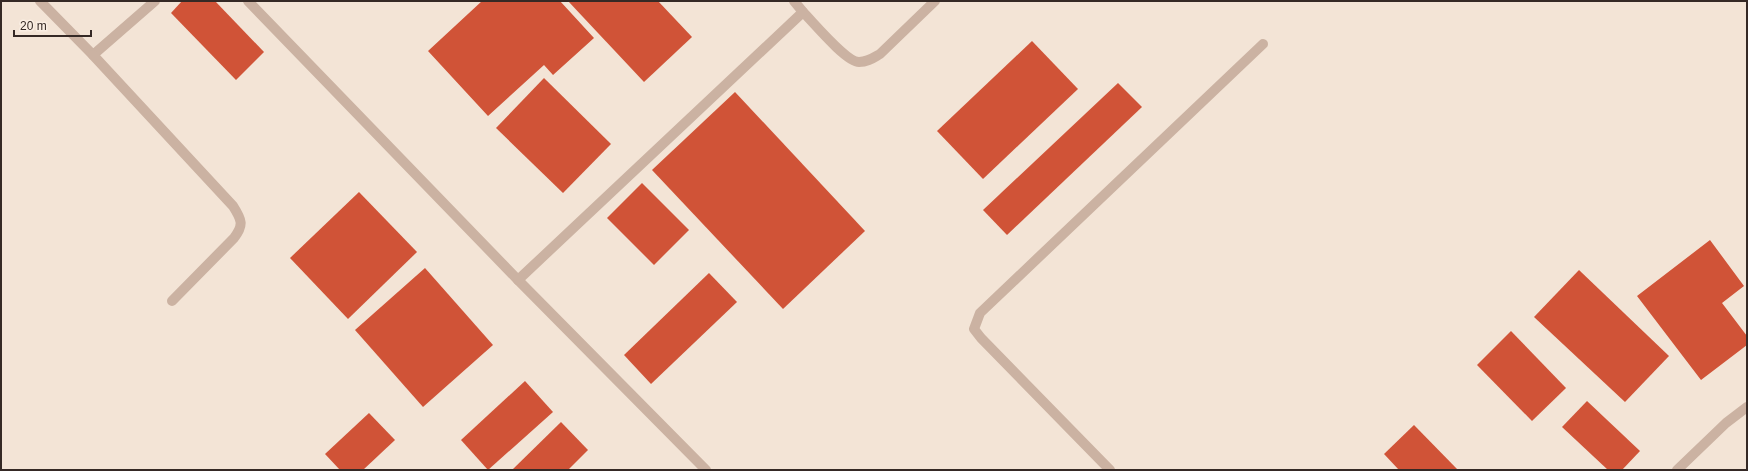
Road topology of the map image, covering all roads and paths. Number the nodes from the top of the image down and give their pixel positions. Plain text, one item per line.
1 (40, 1) edge
2 (155, 1) edge
3 (248, 1) edge
4 (794, 1) edge
5 (935, 1) edge
6 (803, 12) junction
7 (1263, 44) dead end
8 (93, 55) junction
9 (518, 280) junction
10 (172, 301) dead end
11 (1747, 407) edge
12 (706, 470) edge
13 (1110, 470) edge
14 (1677, 470) edge

1 - 8 lane
2 - 8 lane
3 - 9 lane
4 - 6 lane
5 - 6 lane
6 - 9 lane
7 - 13 lane
8 - 10 lane
9 - 12 lane
11 - 14 lane

